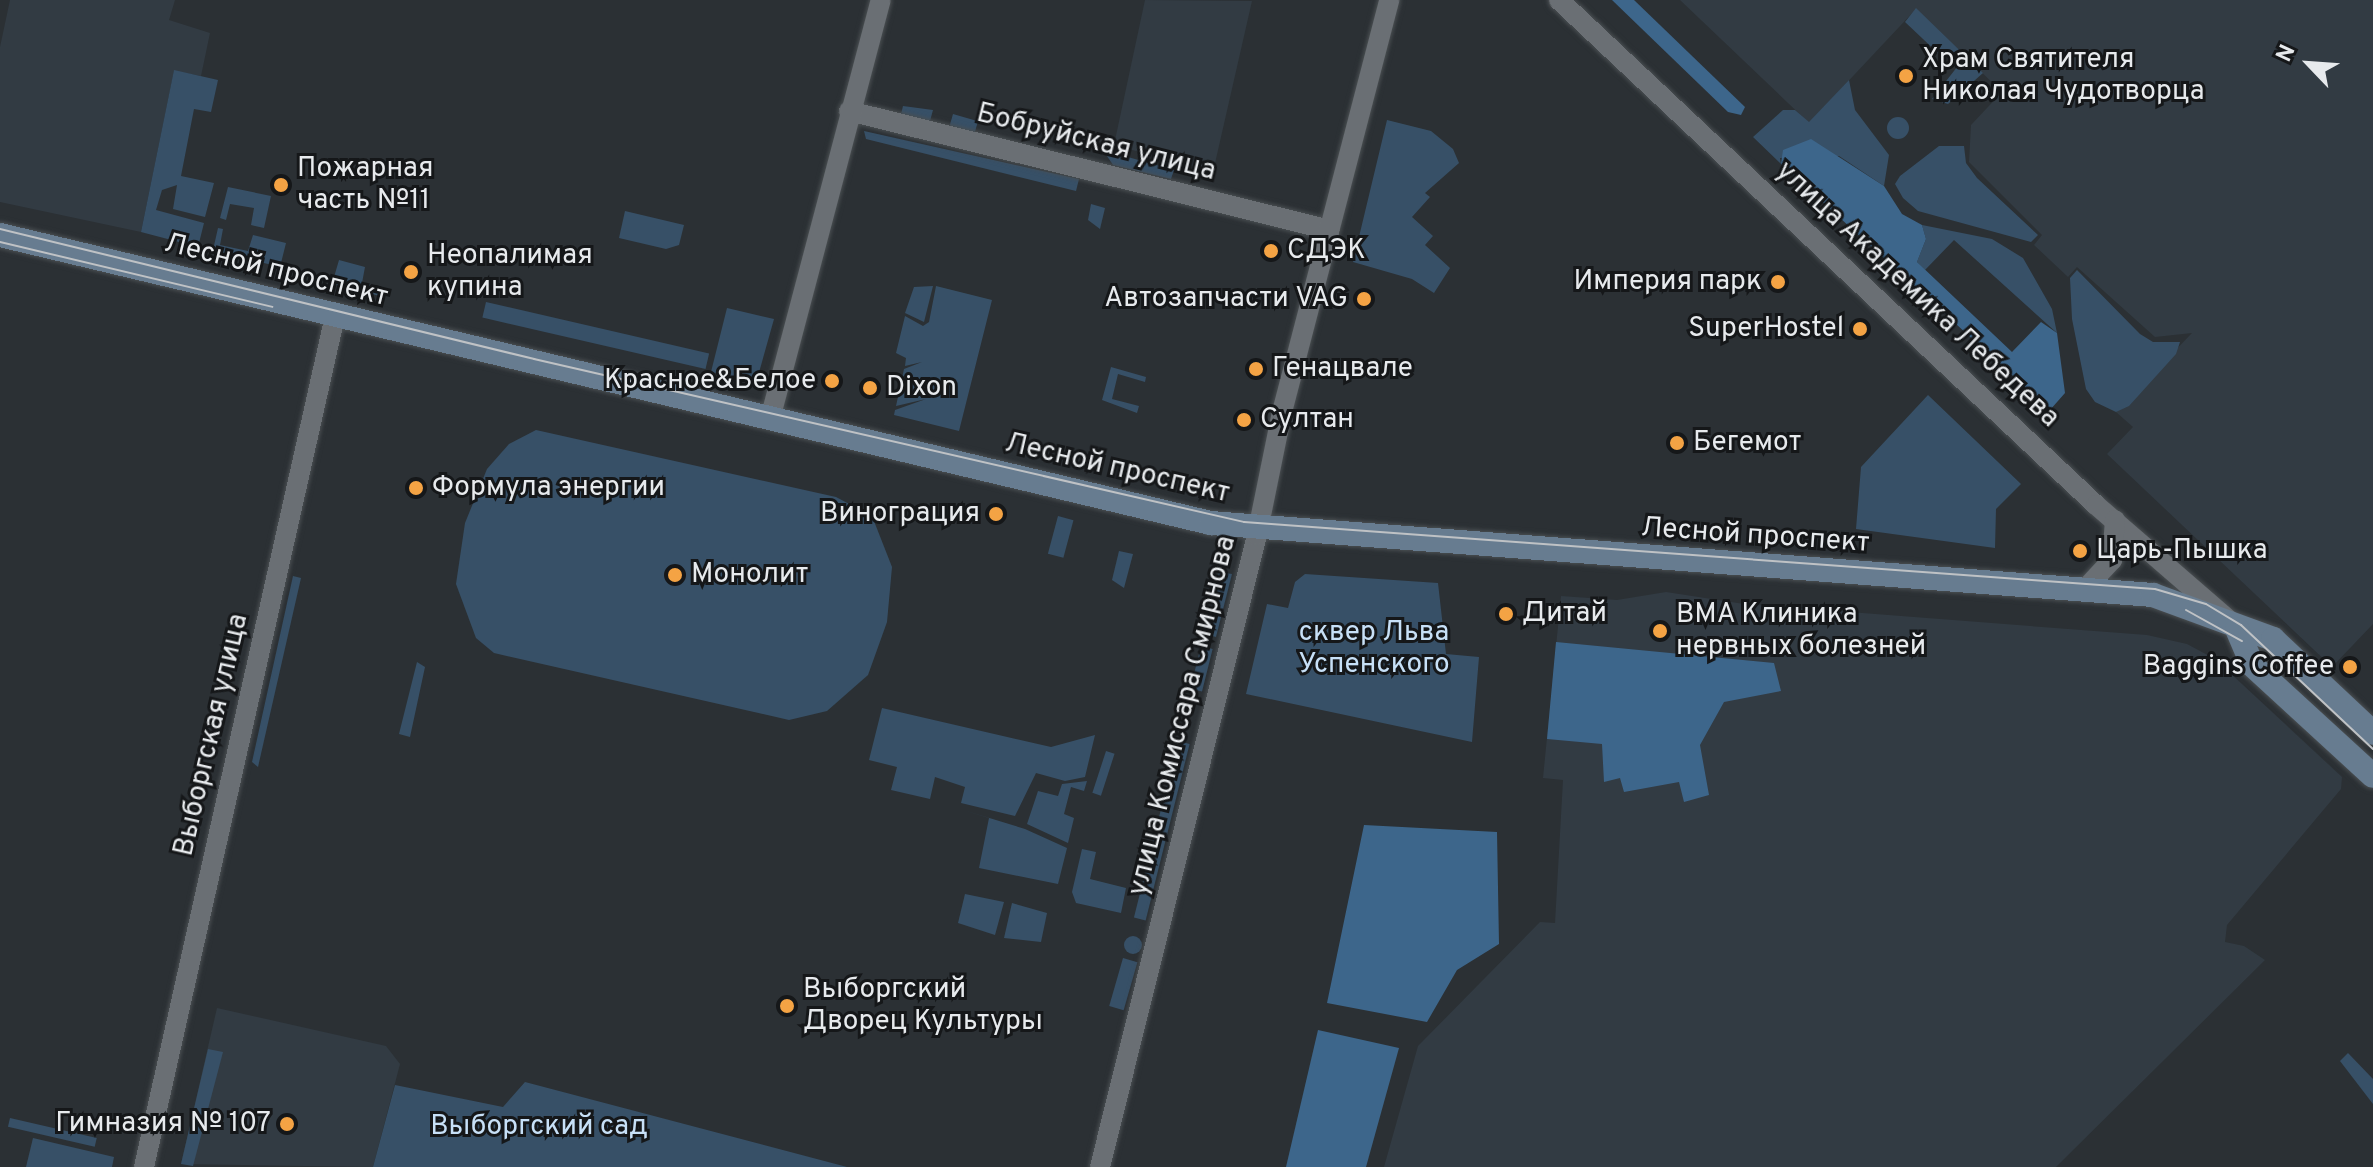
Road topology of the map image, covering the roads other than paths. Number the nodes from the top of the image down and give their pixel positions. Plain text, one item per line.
1 (881, 0) edge
2 (1389, 0) edge
3 (1559, 0) edge
4 (849, 111) junction
5 (1329, 230) junction
6 (0, 235) edge
7 (335, 316) junction
8 (770, 419) junction
9 (2115, 520) junction
10 (1258, 529) junction
11 (2085, 589) junction
12 (2237, 629) junction
13 (2373, 733) edge
14 (2373, 776) edge
15 (144, 1167) edge
16 (1100, 1167) edge

1 - 4 street
2 - 5 street, улица Комиссара Смирнова
3 - 9 street, улица Академика Лебедева
4 - 5 street, Бобруйская улица
4 - 8 street
5 - 10 street, улица Комиссара Смирнова
6 - 7 main road, Лесной проспект
7 - 8 main road, Лесной проспект
7 - 15 street, Выборгская улица
8 - 10 main road, Лесной проспект
9 - 11 street
9 - 12 street, улица Академика Лебедева
10 - 11 main road, Лесной проспект
10 - 16 street, улица Комиссара Смирнова
11 - 12 main road, Лесной проспект
12 - 13 main road, улица Академика Лебедева
12 - 14 main road, улица Академика Лебедева

